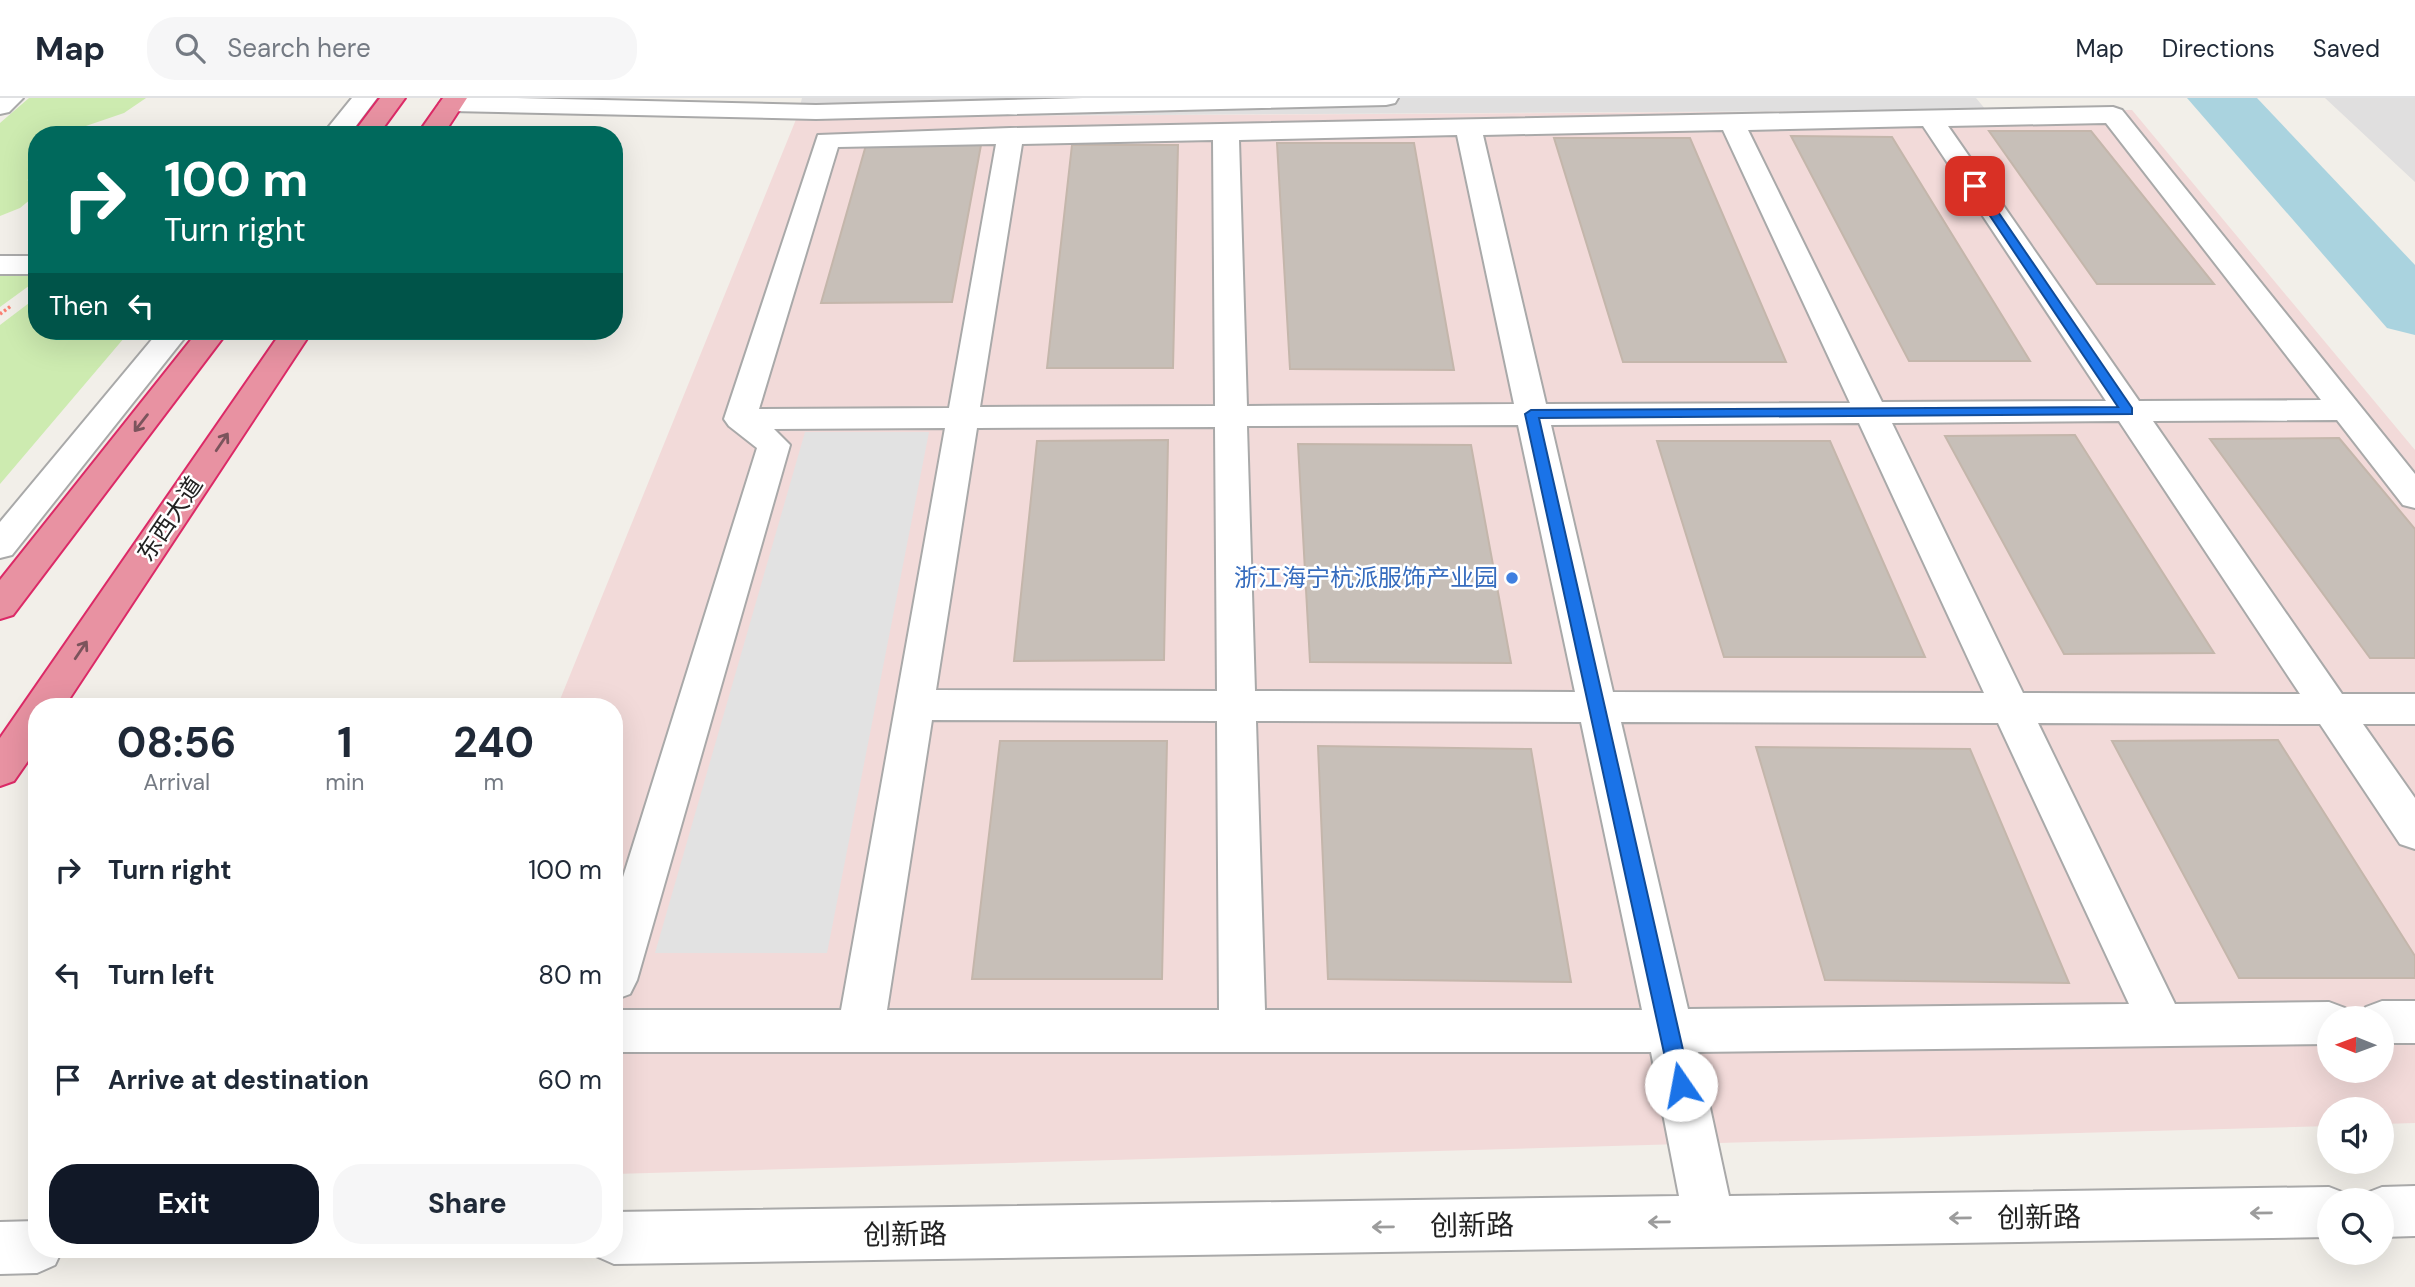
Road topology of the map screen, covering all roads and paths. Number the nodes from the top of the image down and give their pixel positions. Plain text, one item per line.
1 (11, 98) edge
2 (365, 98) edge
3 (393, 98) edge
4 (1327, 98) edge
5 (1386, 98) edge
6 (453, 101) edge
7 (818, 105) edge
8 (0, 107) edge
9 (1930, 118) junction
10 (1732, 122) junction
11 (342, 126) edge
12 (372, 126) edge
13 (436, 126) edge
14 (1468, 127) junction
15 (1226, 132) junction
16 (1010, 136) junction
17 (0, 265) edge
18 (28, 265) edge
19 (142, 340) edge
20 (169, 340) edge
21 (206, 340) edge
22 (292, 340) edge
23 (2346, 410) junction
24 (2128, 411) junction
25 (1870, 412) junction
26 (1531, 414) junction
27 (1230, 416) junction
28 (963, 417) junction
29 (740, 418) junction
30 (2415, 497) edge
31 (0, 511) edge
32 (0, 545) edge
33 (0, 606) edge
34 (49, 698) edge
35 (914, 705) junction
36 (1236, 706) junction
37 (1597, 707) junction
38 (2011, 708) junction
39 (2331, 709) junction
40 (2415, 709) edge
41 (28, 729) edge
42 (0, 770) edge
43 (2415, 832) edge
44 (623, 949) edge
45 (2394, 1022) edge
46 (2415, 1022) edge
47 (2317, 1023) edge
48 (2162, 1025) junction
49 (623, 1031) edge
50 (860, 1031) junction
51 (1242, 1031) junction
52 (1670, 1031) junction
53 (2415, 1211) edge
54 (2317, 1212) edge
55 (2394, 1212) edge
56 (1709, 1222) junction
57 (623, 1238) edge
58 (28, 1247) edge
59 (0, 1248) edge

1 - 8 street
2 - 11 street
3 - 12 highway
4 - 5 street
4 - 7 street
6 - 7 street
6 - 13 highway
9 - 10 street
9 - 23 street
9 - 24 street
10 - 14 street
10 - 25 street
14 - 15 street
14 - 26 street
15 - 16 street
15 - 27 street
16 - 28 street
16 - 29 street
17 - 18 street
19 - 31 street
20 - 32 street
21 -> 33 highway
34 -> 22 highway, 东西大道
23 - 24 street
23 - 30 street
24 - 25 street
24 - 39 street
25 - 26 street
25 - 38 street
26 - 27 street
26 - 37 street
27 - 28 street
27 - 36 street
28 - 29 street
28 - 35 street
29 - 44 street
35 - 36 street
35 - 50 street
36 - 37 street
36 - 51 street
37 - 38 street
37 - 52 street
38 - 39 street
38 - 48 street
39 - 40 street
39 - 43 street
41 - 42 highway
45 - 46 street
47 - 48 street
48 - 52 street
49 - 50 street
50 - 51 street
51 - 52 street
52 - 56 street
53 - 55 street
54 -> 56 street, 创新路
56 -> 57 street, 创新路
58 - 59 street

